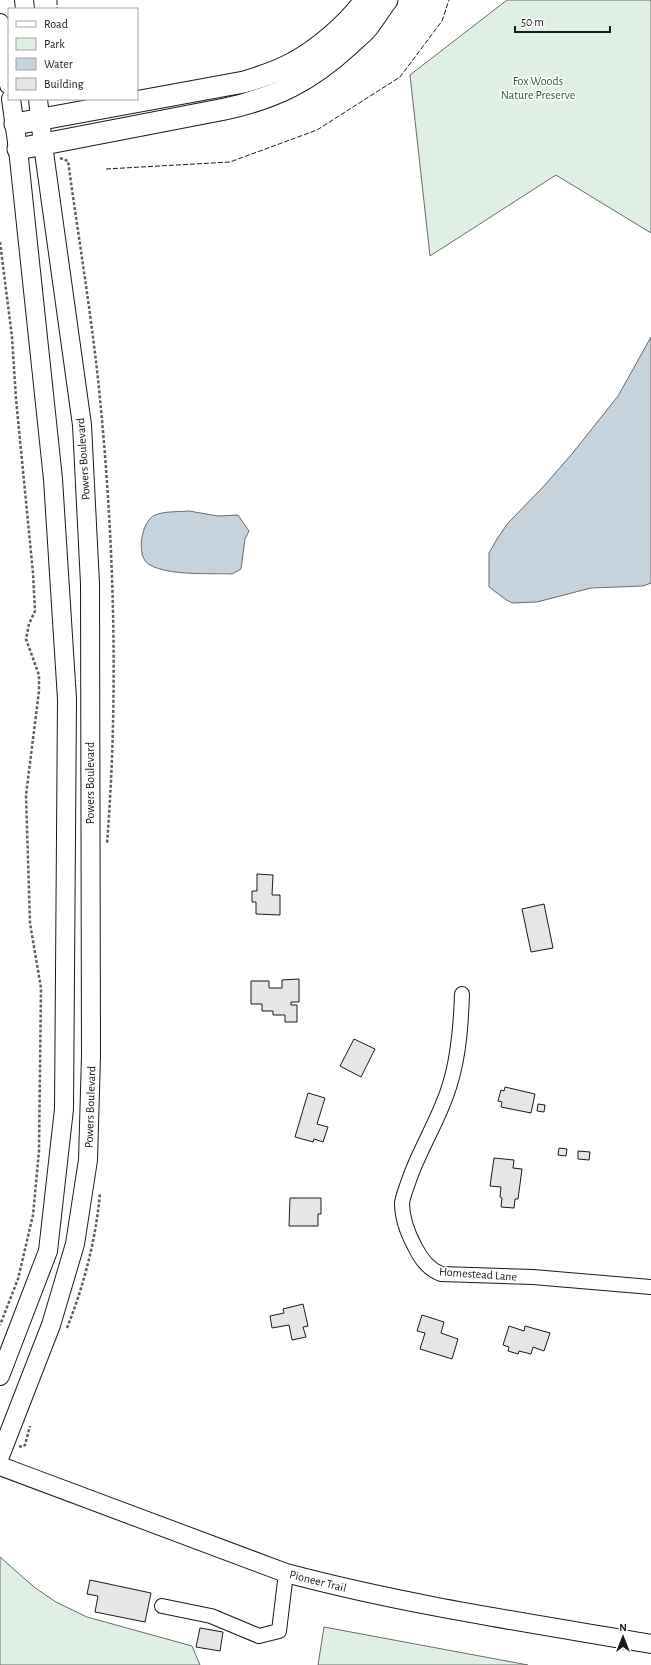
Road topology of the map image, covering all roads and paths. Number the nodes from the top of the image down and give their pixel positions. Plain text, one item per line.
1 (365, 0) edge
2 (387, 0) edge
3 (0, 23) edge
4 (8, 78) edge
5 (11, 100) edge
6 (38, 100) edge
7 (41, 120) junction
8 (15, 124) junction
9 (43, 145) junction
10 (18, 149) junction
11 (0, 242) edge
12 (462, 994) dead end
13 (651, 1287) edge
14 (0, 1325) edge
15 (0, 1376) edge
16 (0, 1456) edge
17 (0, 1466) edge
18 (286, 1573) junction
19 (162, 1606) dead end
20 (651, 1644) edge

1 - 7 highway
2 - 9 highway
3 - 4 main road
5 - 8 main road, Powers Boulevard
6 - 7 main road, Powers Boulevard
7 - 8 highway
7 - 9 main road, Powers Boulevard
8 - 10 main road, Powers Boulevard
9 - 10 highway
9 - 16 main road, Powers Boulevard
10 - 15 main road, Powers Boulevard
11 - 14 path
12 - 13 street, Homestead Lane
17 - 18 main road, Pioneer Trail
18 - 19 street
18 - 20 main road, Pioneer Trail

